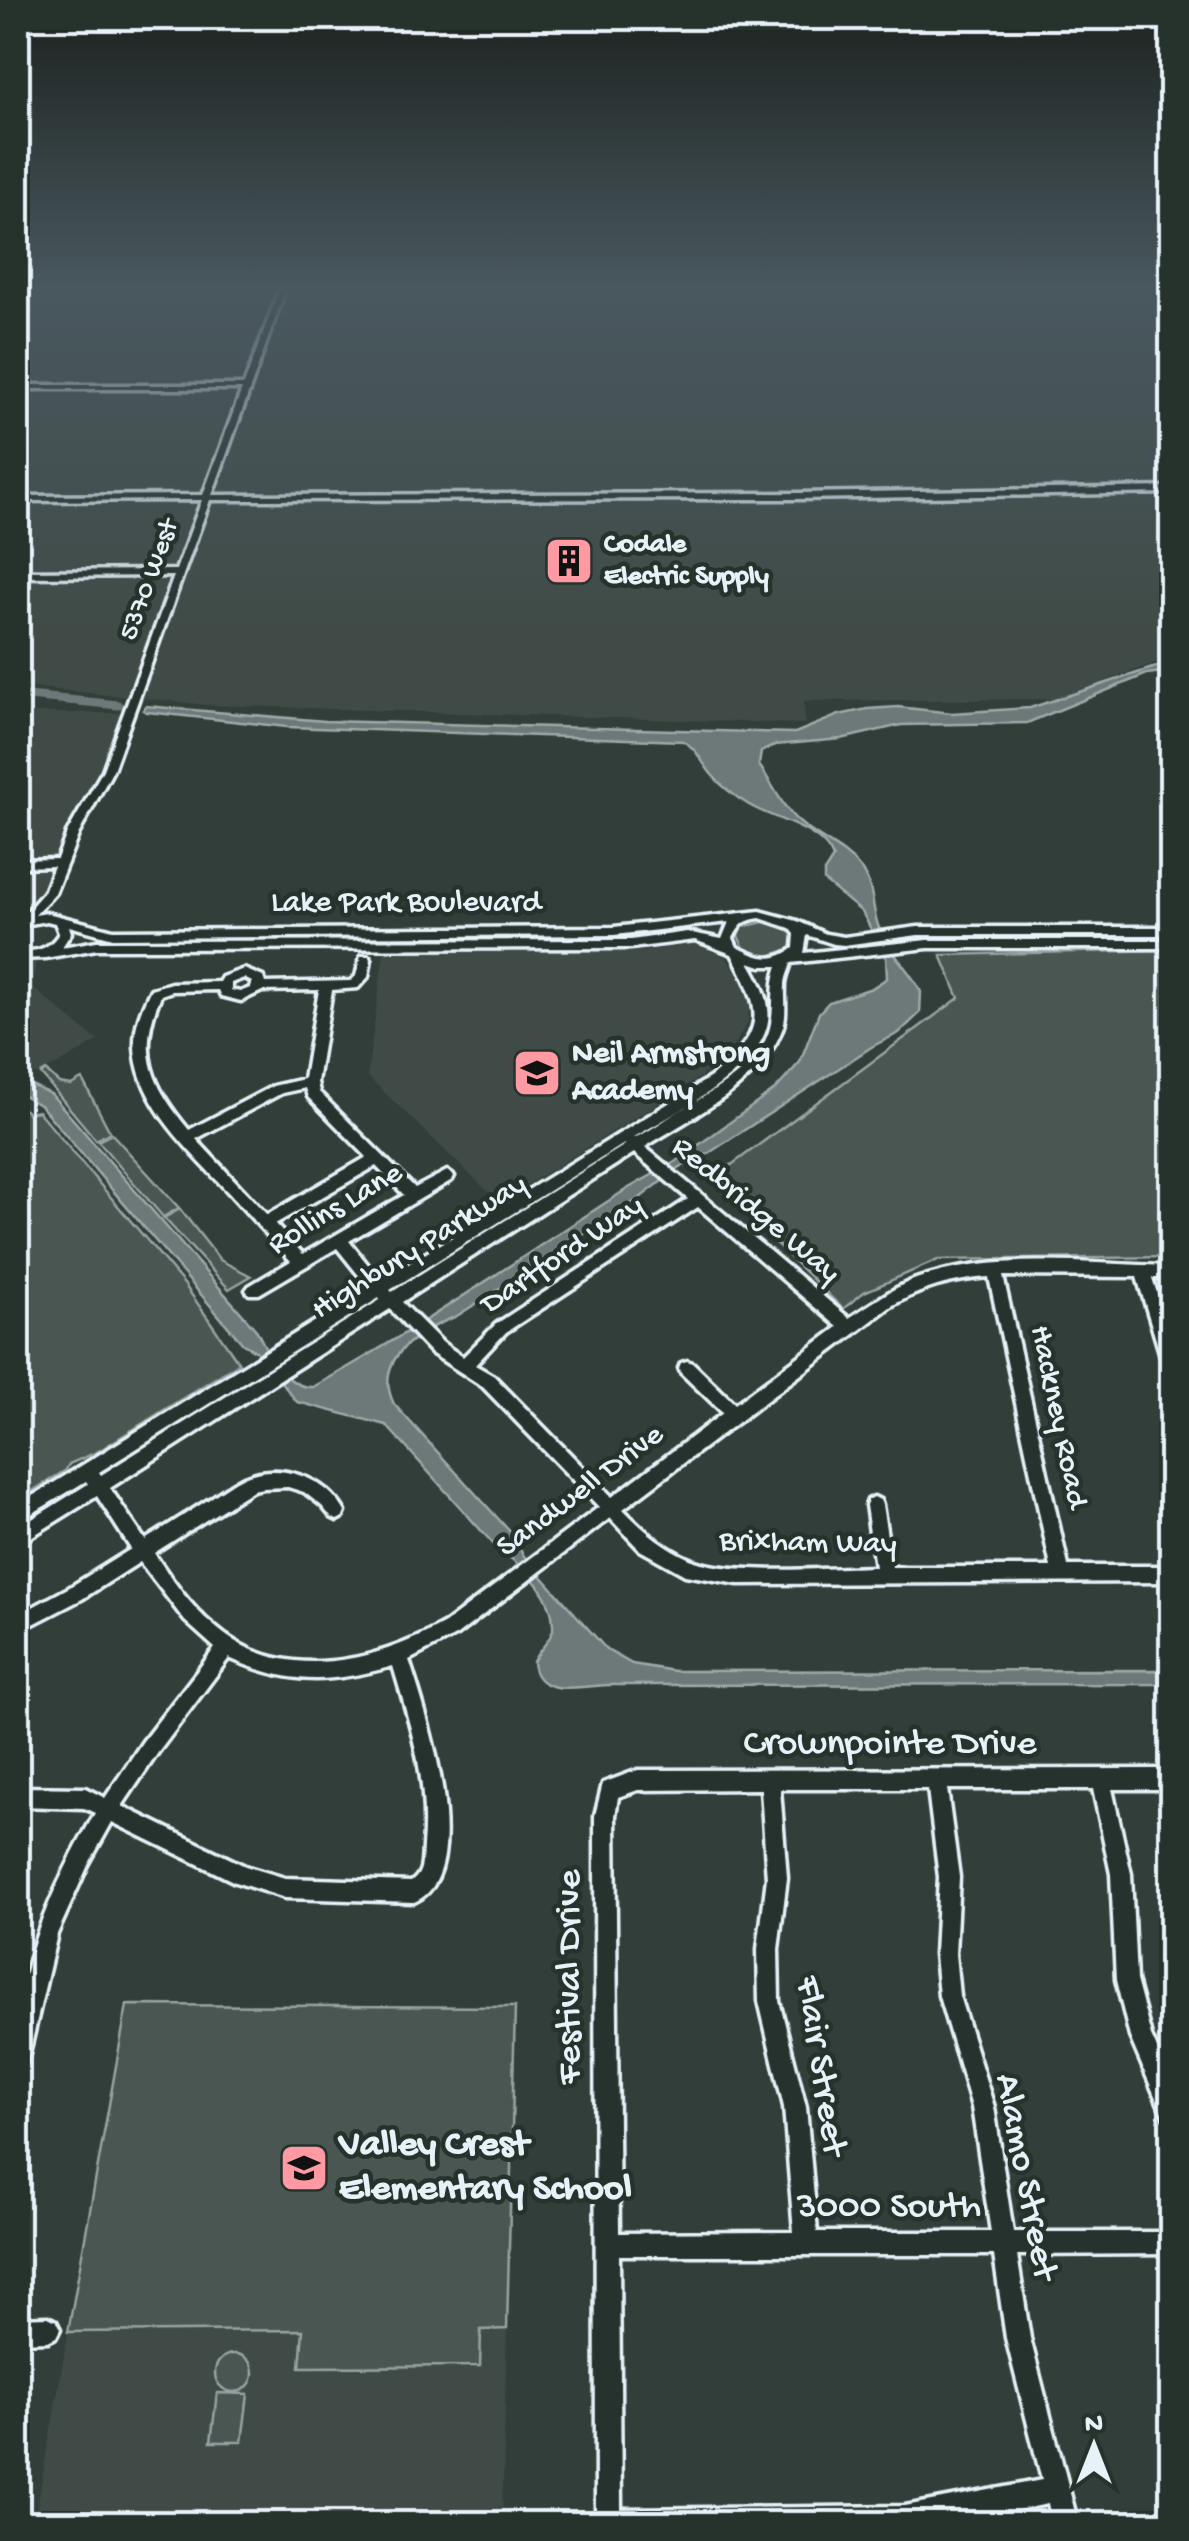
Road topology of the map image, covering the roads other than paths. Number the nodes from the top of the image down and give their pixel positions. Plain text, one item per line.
1 (240, 404) edge
2 (1172, 490) edge
3 (18, 498) edge
4 (206, 498) junction
5 (179, 573) junction
6 (18, 574) edge
7 (61, 862) junction
8 (18, 863) edge
9 (52, 887) junction
10 (750, 916) junction
11 (21, 920) edge
12 (60, 921) junction
13 (793, 924) junction
14 (1172, 931) edge
15 (252, 938) junction
16 (1043, 938) junction
17 (1172, 944) edge
18 (735, 952) junction
19 (45, 954) junction
20 (18, 955) edge
21 (365, 959) dead end
22 (788, 959) junction
23 (244, 973) junction
24 (223, 986) junction
25 (258, 987) junction
26 (326, 987) junction
27 (310, 1082) junction
28 (186, 1138) junction
29 (630, 1142) junction
30 (376, 1159) junction
31 (447, 1176) dead end
32 (414, 1196) junction
33 (698, 1200) junction
34 (265, 1222) junction
35 (339, 1240) junction
36 (301, 1262) junction
37 (994, 1272) junction
38 (1143, 1272) junction
39 (1172, 1272) edge
40 (254, 1290) dead end
41 (386, 1296) junction
42 (849, 1328) junction
43 (464, 1366) junction
44 (1172, 1366) edge
45 (686, 1368) dead end
46 (735, 1414) junction
47 (88, 1470) junction
48 (100, 1486) junction
49 (874, 1506) dead end
50 (610, 1508) junction
51 (337, 1512) dead end
52 (18, 1514) edge
53 (18, 1537) edge
54 (144, 1548) junction
55 (1061, 1574) junction
56 (1172, 1574) edge
57 (885, 1575) junction
58 (18, 1624) edge
59 (227, 1647) junction
60 (399, 1657) junction
61 (1100, 1779) junction
62 (1172, 1779) edge
63 (770, 1780) junction
64 (936, 1780) junction
65 (610, 1790) joint
66 (18, 1796) edge
67 (112, 1809) junction
68 (18, 2054) edge
69 (1172, 2110) edge
70 (1002, 2243) junction
71 (1172, 2243) edge
72 (608, 2244) junction
73 (806, 2244) junction
74 (18, 2330) edge
75 (48, 2330) dead end
76 (1056, 2490) junction
77 (609, 2522) edge
78 (1066, 2524) edge

1 - 4 street, 5370 West
2 - 4 street
3 - 4 street
4 - 5 street, 5370 West
5 - 6 street
5 - 7 street, 5370 West
7 - 8 street
7 - 9 street, 5370 West
9 - 11 street, 5370 West
9 - 12 street
10 - 13 street
10 - 15 street, Lake Park Boulevard
10 - 18 street
11 - 12 street, Lake Park Boulevard
12 - 15 street, Lake Park Boulevard
12 - 19 street
13 - 16 street
13 - 22 street
14 - 16 street
15 - 18 street, Lake Park Boulevard
15 - 19 street, Lake Park Boulevard
15 - 23 street
16 - 17 street
16 - 22 street
18 - 22 street
18 - 29 street, Highbury Parkway
19 - 20 street, Lake Park Boulevard
21 - 26 street
22 - 29 street, Highbury Parkway
23 - 24 street
23 - 25 street
24 - 25 street
24 - 28 street
25 - 26 street
26 - 27 street
27 - 28 street
27 - 30 street
28 - 34 street
29 - 33 street, Redbridge Way
29 - 41 street, Highbury Parkway
30 - 32 street
30 - 34 street
31 - 32 street, Rollins Lane
32 - 35 street, Rollins Lane
33 - 42 street, Redbridge Way
33 - 43 street, Dartford Way
34 - 36 street
35 - 36 street, Rollins Lane
35 - 41 street, Brixham Way
36 - 40 street, Rollins Lane
37 - 38 street, Sandwell Drive
37 - 42 street, Sandwell Drive
37 - 55 street, Hackney Road
38 - 39 street, Sandwell Drive
38 - 44 street
41 - 43 street, Brixham Way
41 - 47 street, Highbury Parkway
41 - 48 street, Highbury Parkway
42 - 46 street, Sandwell Drive
43 - 50 street, Brixham Way
45 - 46 street
46 - 50 street, Sandwell Drive
47 - 48 street, Sandwell Drive
47 - 52 street, Highbury Parkway
48 - 53 street, Highbury Parkway
48 - 54 street, Sandwell Drive
49 - 57 street
50 - 57 street, Brixham Way
50 - 60 street, Sandwell Drive
51 - 54 street
54 - 58 street
54 - 59 street, Sandwell Drive
55 - 56 street, Brixham Way
55 - 57 street, Brixham Way
59 - 60 street, Sandwell Drive
59 - 67 street
60 - 67 street
61 - 62 street, Crownpointe Drive
61 - 64 street, Crownpointe Drive
61 - 69 street
63 - 64 street, Crownpointe Drive
63 - 65 street, Crownpointe Drive
63 - 73 street, Flair Street
64 - 70 street, Alamo Street
65 - 72 street, Festival Drive
66 - 67 street
67 - 68 street
70 - 71 street, 3000 South
70 - 73 street, 3000 South
70 - 76 street, Alamo Street
72 - 73 street, 3000 South
72 - 77 street, Festival Drive
74 - 75 street
76 - 77 street
76 - 78 street, Alamo Street

